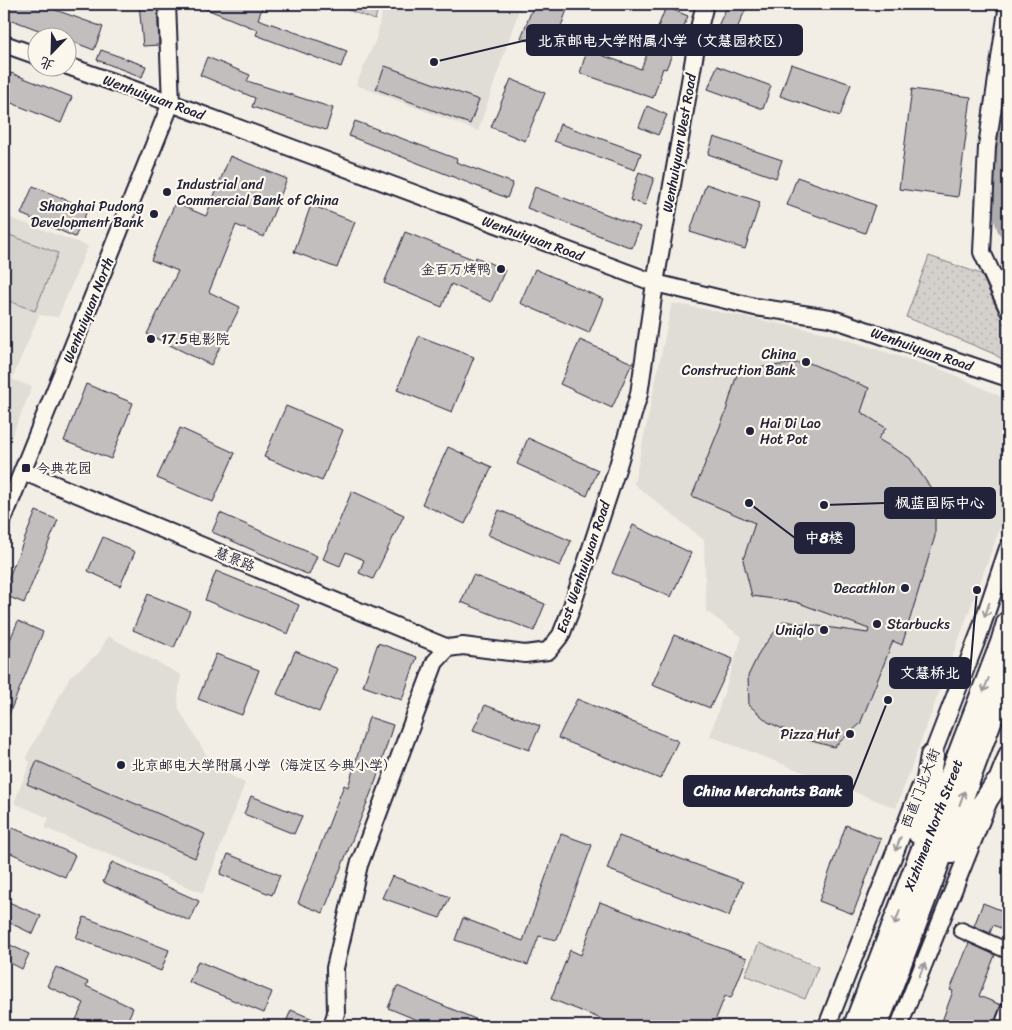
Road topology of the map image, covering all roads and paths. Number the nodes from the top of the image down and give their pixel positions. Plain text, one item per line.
1 (167, 4) edge
2 (705, 4) edge
3 (1008, 4) edge
4 (4, 44) edge
5 (28, 52) edge
6 (78, 70) edge
7 (172, 103) junction
8 (655, 283) junction
9 (1008, 309) edge
10 (1008, 378) edge
11 (22, 471) junction
12 (4, 517) edge
13 (1008, 548) edge
14 (1008, 623) edge
15 (448, 648) junction
16 (1008, 672) edge
17 (1008, 753) edge
18 (932, 756) junction
19 (996, 785) junction
20 (921, 883) junction
21 (961, 930) dead end
22 (1008, 951) edge
23 (1008, 1010) edge
24 (332, 1026) edge
25 (827, 1026) edge
26 (855, 1026) edge
27 (876, 1026) edge
28 (899, 1026) edge
29 (1002, 1026) edge

1 - 7 street
2 - 8 street, Wenhuiyuan West Road
3 - 9 street
4 - 5 street
6 - 7 street, Wenhuiyuan Road
7 - 8 street, Wenhuiyuan Road
7 - 11 street, Wenhuiyuan North
8 - 10 street, Wenhuiyuan Road
8 - 15 street, East Wenhuiyuan Road
11 - 12 street, Wenhuiyuan North
11 - 15 street, 慧景路
13 -> 18 street, 西直门北大街
14 -> 20 highway, Xizhimen North Street
15 - 24 street
20 -> 16 highway, Xizhimen North Street
17 - 19 street
18 - 20 highway
18 -> 25 street, 西直门北大街
19 - 20 highway
28 -> 19 street
20 -> 26 highway, Xizhimen North Street
20 - 27 highway, Xizhimen North Street
21 - 22 street
23 - 29 street

